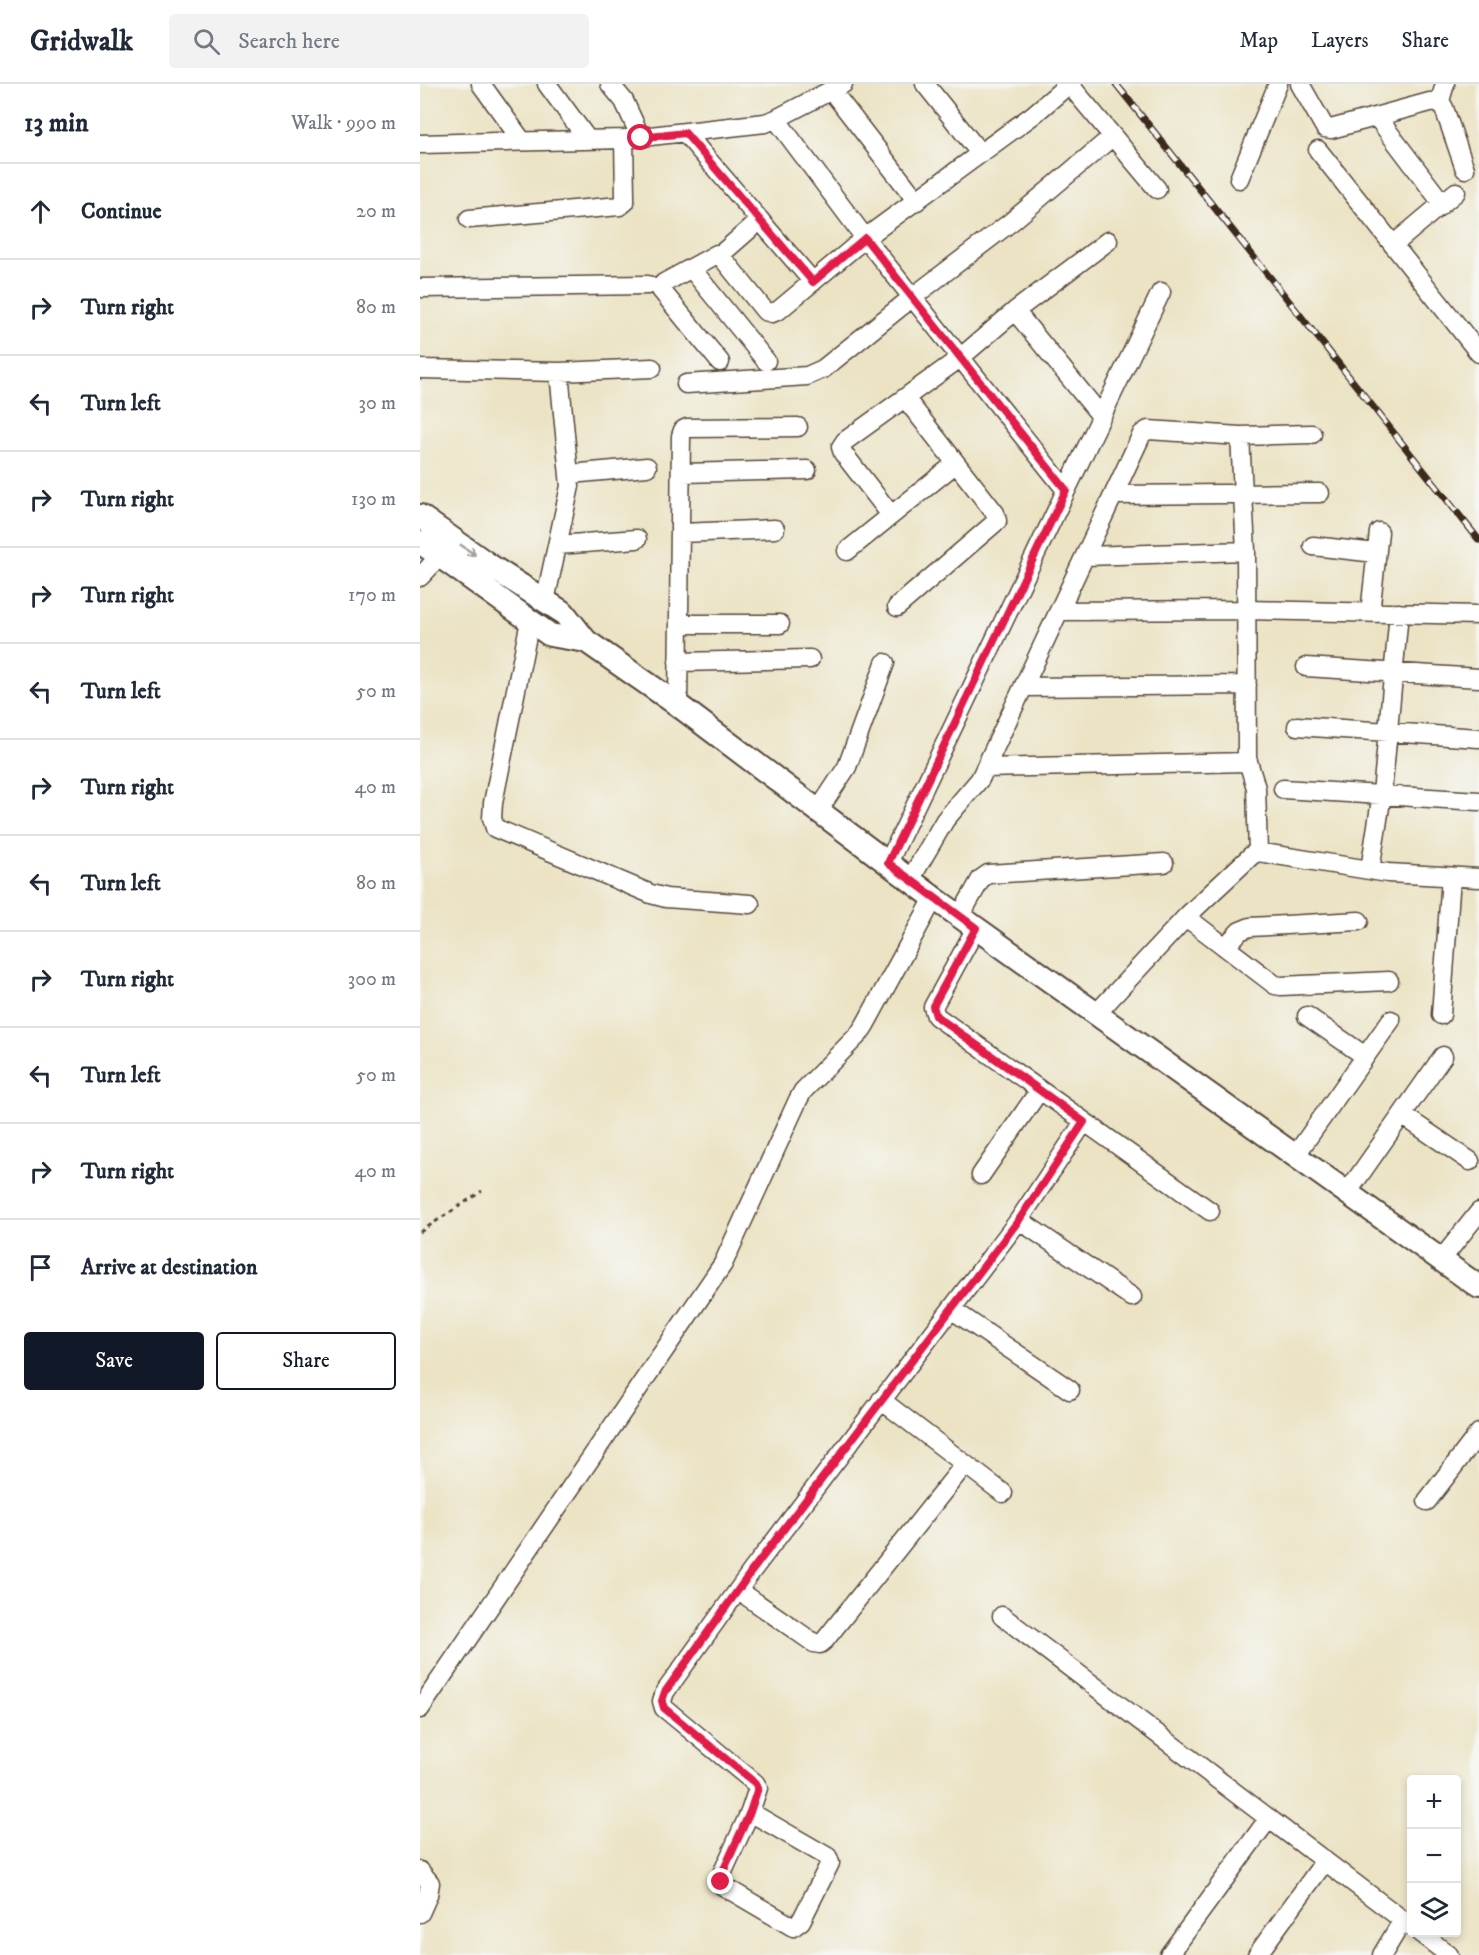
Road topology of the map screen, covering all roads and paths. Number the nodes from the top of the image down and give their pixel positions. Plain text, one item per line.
1 (481, 84) edge
2 (547, 84) edge
3 (610, 84) edge
4 (926, 84) edge
5 (1069, 84) edge
6 (1278, 84) edge
7 (1300, 84) edge
8 (838, 88) edge
9 (1442, 93) edge
10 (1377, 117) junction
11 (776, 119) junction
12 (685, 133) junction
13 (1113, 136) junction
14 (633, 138) junction
15 (588, 140) junction
16 (522, 141) junction
17 (420, 144) edge
18 (1318, 150) dead end
19 (980, 153) junction
20 (1465, 169) dead end
21 (1239, 179) dead end
22 (1157, 189) dead end
23 (917, 201) junction
24 (469, 219) dead end
25 (760, 220) junction
26 (865, 238) junction
27 (1108, 241) dead end
28 (1393, 245) junction
29 (720, 255) junction
30 (691, 268) junction
31 (813, 282) junction
32 (648, 285) dead end
33 (420, 288) edge
34 (1161, 292) dead end
35 (914, 296) junction
36 (1015, 311) junction
37 (1479, 353) edge
38 (960, 357) junction
39 (766, 360) dead end
40 (720, 362) dead end
41 (652, 368) dead end
42 (420, 369) edge
43 (559, 372) junction
44 (686, 384) dead end
45 (904, 398) junction
46 (1101, 416) junction
47 (798, 427) dead end
48 (1312, 434) dead end
49 (1240, 436) junction
50 (955, 464) junction
51 (647, 467) dead end
52 (807, 470) dead end
53 (682, 473) junction
54 (570, 474) junction
55 (1066, 490) junction
56 (1244, 493) junction
57 (1320, 493) dead end
58 (1114, 495) junction
59 (891, 515) junction
60 (420, 516) edge
61 (775, 529) dead end
62 (1379, 532) dead end
63 (681, 533) junction
64 (637, 539) dead end
65 (420, 542) edge
66 (558, 544) junction
67 (1313, 546) dead end
68 (847, 551) dead end
69 (1246, 551) junction
70 (1376, 553) junction
71 (440, 556) junction
72 (1085, 556) junction
73 (420, 577) edge
74 (545, 601) junction
75 (897, 607) dead end
76 (1247, 610) junction
77 (1059, 611) junction
78 (1370, 613) junction
79 (1399, 614) junction
80 (1479, 615) edge
81 (530, 621) junction
82 (679, 624) junction
83 (780, 624) dead end
84 (586, 641) junction
85 (810, 659) dead end
86 (678, 662) junction
87 (885, 663) dead end
88 (1306, 667) dead end
89 (1394, 672) junction
90 (1479, 678) edge
91 (1247, 685) junction
92 (1023, 687) junction
93 (678, 705) junction
94 (1297, 726) dead end
95 (1388, 731) junction
96 (1479, 738) edge
97 (1248, 762) junction
98 (985, 768) junction
99 (1283, 789) dead end
100 (1382, 795) junction
101 (1479, 801) edge
102 (818, 811) junction
103 (1258, 852) junction
104 (888, 863) junction
105 (1164, 863) dead end
106 (1370, 870) junction
107 (1451, 877) junction
108 (1479, 878) edge
109 (910, 880) junction
110 (934, 898) junction
111 (750, 904) dead end
112 (1186, 917) junction
113 (1359, 921) dead end
114 (968, 922) junction
115 (1225, 947) junction
116 (1389, 981) dead end
117 (1096, 1014) junction
118 (1441, 1015) dead end
119 (1307, 1016) dead end
120 (1391, 1020) dead end
121 (1365, 1056) junction
122 (1443, 1056) dead end
123 (1039, 1091) junction
124 (1402, 1115) junction
125 (1084, 1122) junction
126 (1295, 1156) junction
127 (1470, 1161) dead end
128 (981, 1175) dead end
129 (482, 1191) dead end
130 (1347, 1193) junction
131 (1210, 1211) dead end
132 (1479, 1212) edge
133 (1019, 1220) junction
134 (1472, 1229) edge
135 (420, 1232) edge
136 (1441, 1260) junction
137 (1479, 1287) edge
138 (1132, 1297) dead end
139 (951, 1309) junction
140 (1070, 1390) dead end
141 (881, 1400) junction
142 (1479, 1433) edge
143 (964, 1464) junction
144 (1003, 1493) dead end
145 (1427, 1501) dead end
146 (738, 1590) junction
147 (1002, 1616) dead end
148 (420, 1709) edge
149 (750, 1812) junction
150 (1269, 1818) junction
151 (1324, 1861) junction
152 (420, 1871) edge
153 (420, 1913) edge
154 (1407, 1923) edge
155 (1426, 1937) edge
156 (1169, 1955) edge
157 (1257, 1955) edge
158 (1382, 1955) edge
159 (1449, 1955) edge

1 - 16 street
2 - 15 street
3 - 14 street
4 - 19 street
5 - 13 street
5 - 19 street
6 - 21 street
7 - 10 street
8 - 11 street
8 - 23 street
9 - 10 street
9 - 20 street
10 - 28 street
11 - 12 street
11 - 26 street
12 - 14 street
12 - 25 street
13 - 22 street
13 - 35 street
14 - 15 street
14 - 24 street
15 - 16 street
16 - 17 street
18 - 28 street
19 - 23 street
23 - 26 street
25 - 29 street
25 - 31 street
26 - 31 street
26 - 35 street
27 - 36 street
28 - 37 street
29 - 30 street
29 - 31 street
30 - 39 street
30 - 40 street
32 - 33 street
34 - 46 street
35 - 38 street
35 - 44 street
36 - 38 street
36 - 46 street
38 - 45 street
38 - 55 street
41 - 43 street
42 - 43 street
43 - 54 street
45 - 50 street
45 - 59 street
46 - 55 street
47 - 53 street
48 - 49 street
49 - 56 street
49 - 58 street
50 - 59 street
50 - 75 street
51 - 54 street
52 - 53 street
53 - 63 street
54 - 66 street
55 - 104 street
56 - 57 street
56 - 58 street
56 - 69 street
58 - 72 street
59 - 68 street
60 -> 74 main road
61 - 63 street
62 - 70 street
63 - 82 street
64 - 66 street
65 - 71 main road
66 - 74 street
67 - 70 street
69 - 72 street
69 - 76 street
70 - 78 street
71 - 73 street
71 - 81 main road
72 - 77 street
74 - 84 main road
76 - 77 street
76 - 78 street
76 - 91 street
77 - 92 street
78 - 79 street
79 - 80 street
79 - 89 street
81 - 84 main road
81 - 111 street
82 - 83 street
82 - 86 street
84 - 93 main road
85 - 86 street
86 - 93 street
87 - 102 street
88 - 89 street
89 - 90 street
89 - 95 street
91 - 92 street
91 - 97 street
92 - 98 street
93 - 102 main road
94 - 95 street
95 - 96 street
95 - 100 street
97 - 98 street
97 - 103 street
98 - 109 street
99 - 100 street
100 - 101 street
100 - 106 street
102 - 104 main road
103 - 106 street
103 - 112 street
104 - 109 main road
105 - 114 street
106 - 107 street
107 - 108 street
107 - 118 street
109 - 110 main road
110 - 114 main road
110 - 148 street
112 - 115 street
112 - 117 street
113 - 115 street
114 - 117 main road
114 - 123 street
115 - 116 street
117 - 126 main road
119 - 121 street
120 - 121 street
121 - 126 street
122 - 124 street
123 - 125 street
123 - 128 street
124 - 127 street
124 - 130 street
125 - 131 street
125 - 133 street
126 - 130 main road
129 - 135 path
130 - 136 main road
132 - 134 street
133 - 138 street
133 - 139 street
134 - 136 street
136 - 137 main road
139 - 140 street
139 - 141 street
141 - 143 street
141 - 146 street
142 - 145 street
143 - 144 street
143 - 146 street
146 - 149 street
147 - 150 street
149 - 149 street
150 - 151 street
150 - 156 street
151 - 154 street
151 - 157 street
152 - 153 street
154 - 158 street
155 - 159 street

